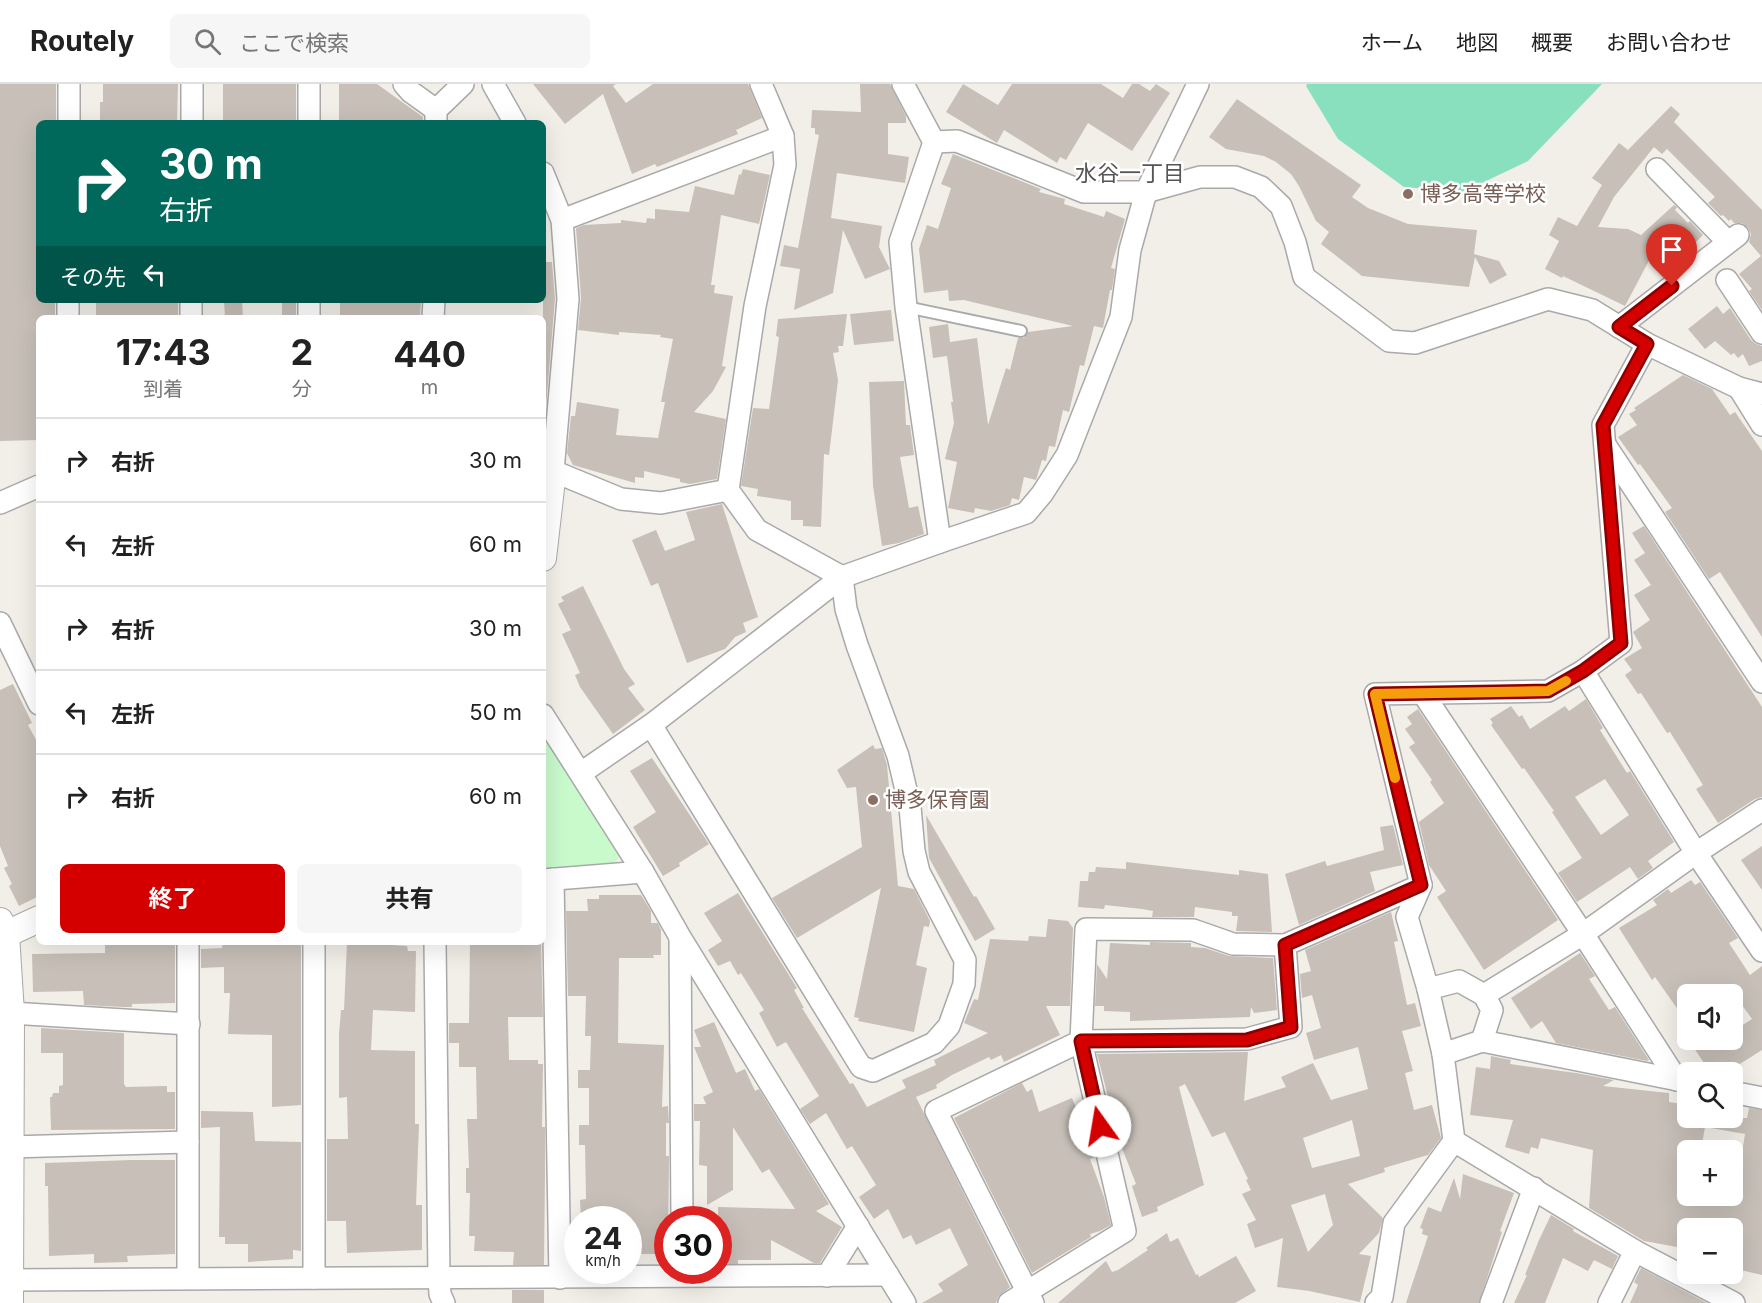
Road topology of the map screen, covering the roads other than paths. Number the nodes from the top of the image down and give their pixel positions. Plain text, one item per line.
1 (69, 84) edge
2 (192, 84) edge
3 (309, 84) edge
4 (404, 84) edge
5 (463, 84) edge
6 (493, 84) edge
7 (761, 84) edge
8 (903, 84) edge
9 (1198, 84) edge
10 (436, 116) edge
11 (69, 120) edge
12 (192, 120) edge
13 (309, 120) edge
14 (513, 120) edge
15 (783, 136) junction
16 (934, 142) junction
17 (1657, 169) dead end
18 (546, 180) edge
19 (1146, 192) junction
20 (562, 220) junction
21 (1726, 280) dead end
22 (906, 307) junction
23 (1619, 327) junction
24 (1021, 331) dead end
25 (1762, 333) edge
26 (1647, 344) junction
27 (1738, 387) junction
28 (1762, 393) edge
29 (1762, 425) edge
30 (1604, 443) junction
31 (548, 471) edge
32 (36, 487) edge
33 (728, 490) junction
34 (0, 503) edge
35 (546, 506) edge
36 (940, 542) junction
37 (842, 577) junction
38 (0, 623) edge
39 (1583, 671) junction
40 (1762, 682) edge
41 (1424, 694) junction
42 (36, 698) edge
43 (546, 720) edge
44 (651, 725) junction
45 (581, 772) junction
46 (1762, 810) edge
47 (1696, 853) junction
48 (644, 872) junction
49 (548, 880) edge
50 (1421, 885) junction
51 (36, 920) edge
52 (2, 931) edge
53 (1583, 934) junction
54 (680, 937) junction
55 (188, 945) edge
56 (314, 945) edge
57 (435, 945) edge
58 (1285, 945) junction
59 (1762, 951) edge
60 (1428, 990) junction
61 (1484, 995) junction
62 (11, 1013) junction
63 (189, 1024) junction
64 (1081, 1041) junction
65 (1482, 1041) junction
66 (1443, 1054) junction
67 (1677, 1074) edge
68 (1677, 1080) edge
69 (1743, 1094) edge
70 (1762, 1098) edge
71 (1454, 1141) junction
72 (188, 1142) junction
73 (10, 1147) junction
74 (1534, 1188) junction
75 (682, 1206) edge
76 (858, 1226) junction
77 (1635, 1251) junction
78 (654, 1275) edge
79 (732, 1275) edge
80 (888, 1275) junction
81 (827, 1276) junction
82 (188, 1278) junction
83 (315, 1278) junction
84 (439, 1278) junction
85 (560, 1278) junction
86 (7, 1287) edge
87 (1031, 1298) edge
88 (444, 1303) edge
89 (905, 1303) edge
90 (1009, 1303) edge
91 (1376, 1303) edge
92 (1491, 1303) edge
93 (1609, 1303) edge
94 (1734, 1303) edge

1 - 11 street
2 - 12 street
3 - 13 street
4 - 10 street
5 - 10 street
6 - 14 street
7 - 15 street
8 - 16 street
9 - 19 street
15 - 20 street
15 - 33 street
16 - 19 street
16 - 22 street
17 - 23 street
18 - 20 street
19 - 23 street
19 - 36 street
20 - 31 street
21 - 25 street
22 - 24 lane
22 - 36 street
23 - 26 street
26 - 27 street
26 - 30 street
27 - 28 street
27 - 29 street
30 - 39 street
30 - 40 street
31 - 33 street
31 - 35 street
32 - 34 street
33 - 37 street
36 - 37 street
37 - 44 street
37 - 44 street
38 - 42 street
39 - 41 street
39 - 47 street
41 - 50 street
41 - 53 street
43 - 45 street
44 - 45 street
45 - 48 street
46 - 47 street
47 - 53 street
47 - 59 street
48 - 49 street
48 - 54 street
49 - 85 street
50 - 58 street
50 - 60 street
51 - 52 street
52 - 62 street
53 - 61 street
53 - 67 street
54 - 75 street
54 - 76 street
55 - 63 street
56 - 83 street
57 - 84 street
58 - 64 street
58 - 64 street
60 - 61 street
60 - 66 street
61 - 65 street
62 - 63 street
62 - 73 street
63 - 72 street
64 - 87 street
64 - 87 street
65 - 66 street
65 - 68 street
66 - 71 street
69 - 70 street
71 - 74 street
71 - 91 street
72 - 73 street
72 - 82 street
73 - 86 street
74 - 77 street
74 - 92 street
76 - 80 street
76 - 81 street
77 - 93 street
77 - 94 street
78 - 85 street
79 - 81 street
80 - 81 street
80 - 89 street
82 - 83 street
82 - 86 street
83 - 84 street
84 - 85 street
84 - 88 street
87 - 90 street

